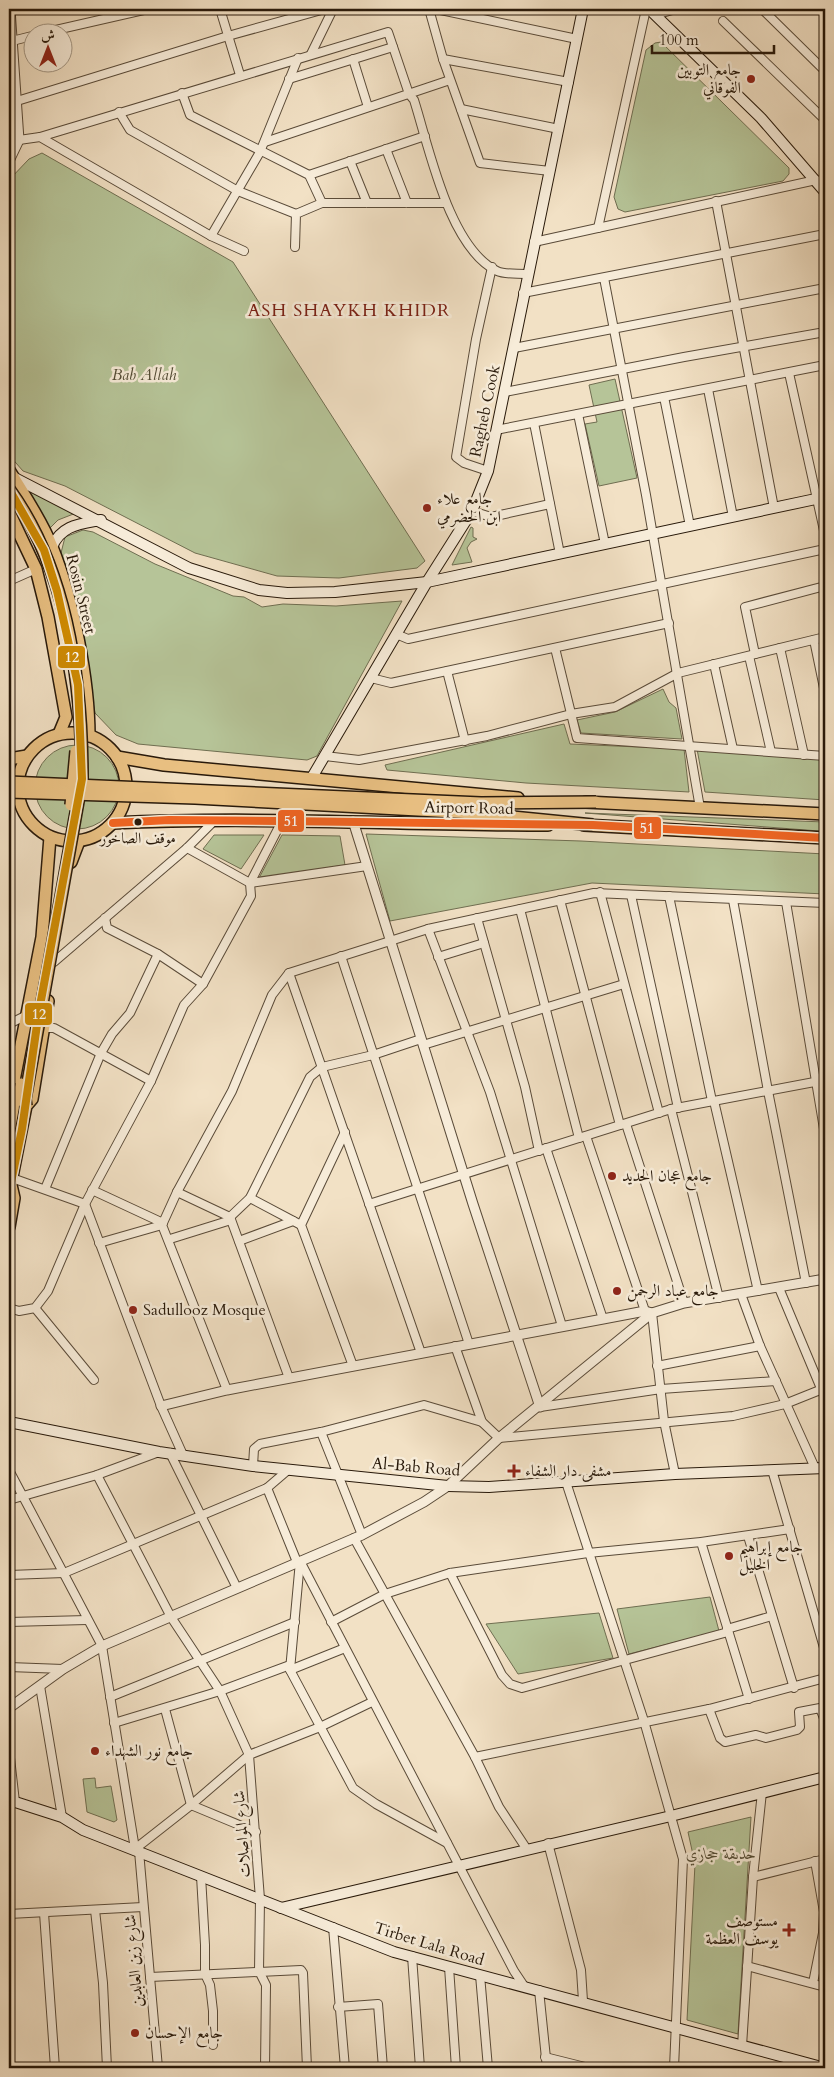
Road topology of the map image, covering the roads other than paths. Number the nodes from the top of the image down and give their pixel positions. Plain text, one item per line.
1 (10, 9) edge
2 (148, 9) edge
3 (220, 9) edge
4 (325, 9) edge
5 (333, 9) edge
6 (429, 9) edge
7 (436, 9) edge
8 (584, 9) edge
9 (676, 9) edge
10 (762, 9) edge
11 (650, 11) edge
12 (723, 21) dead end
13 (72, 26) edge
14 (228, 36) junction
15 (22, 38) edge
16 (577, 38) junction
17 (12, 41) junction
18 (393, 47) junction
19 (311, 54) junction
20 (298, 58) junction
21 (443, 58) junction
22 (353, 59) junction
23 (825, 71) edge
24 (240, 75) junction
25 (290, 79) junction
26 (450, 80) junction
27 (568, 82) junction
28 (182, 93) junction
29 (409, 94) junction
30 (17, 101) junction
31 (368, 107) junction
32 (461, 109) junction
33 (120, 112) junction
34 (825, 120) edge
35 (559, 129) junction
36 (425, 136) junction
37 (40, 137) junction
38 (19, 140) junction
39 (265, 142) junction
40 (386, 149) junction
41 (260, 152) junction
42 (9, 161) edge
43 (350, 161) junction
44 (550, 171) junction
45 (309, 175) junction
46 (816, 180) junction
47 (238, 191) junction
48 (825, 192) edge
49 (716, 201) junction
50 (322, 203) junction
51 (367, 203) junction
52 (407, 203) junction
53 (446, 203) junction
54 (296, 214) junction
55 (598, 228) junction
56 (825, 234) edge
57 (211, 236) junction
58 (534, 242) junction
59 (295, 247) dead end
60 (244, 251) dead end
61 (726, 254) junction
62 (492, 267) junction
63 (527, 274) junction
64 (604, 278) junction
65 (825, 288) edge
66 (523, 293) junction
67 (736, 305) junction
68 (613, 329) junction
69 (825, 332) edge
70 (743, 346) junction
71 (514, 348) junction
72 (825, 365) edge
73 (620, 370) junction
74 (789, 372) junction
75 (750, 380) junction
76 (708, 389) junction
77 (505, 392) junction
78 (664, 397) junction
79 (627, 404) junction
80 (578, 414) junction
81 (534, 423) junction
82 (496, 430) junction
83 (488, 471) junction
84 (11, 474) edge
85 (9, 489) edge
86 (821, 498) edge
87 (9, 501) edge
88 (550, 504) junction
89 (774, 508) junction
90 (472, 511) junction
91 (9, 512) edge
92 (733, 517) junction
93 (101, 520) junction
94 (690, 526) junction
95 (652, 534) junction
96 (825, 535) edge
97 (605, 544) junction
98 (52, 547) junction
99 (825, 549) edge
100 (560, 554) junction
101 (36, 569) junction
102 (9, 581) edge
103 (427, 582) junction
104 (662, 584) junction
105 (825, 586) edge
106 (669, 624) junction
107 (396, 634) junction
108 (825, 638) edge
109 (814, 640) junction
110 (555, 648) junction
111 (780, 648) junction
112 (752, 655) junction
113 (714, 664) junction
114 (447, 671) junction
115 (678, 673) junction
116 (370, 678) junction
117 (85, 683) junction
118 (62, 687) junction
119 (825, 693) edge
120 (571, 714) junction
121 (59, 734) junction
122 (90, 736) junction
123 (464, 741) junction
124 (691, 746) junction
125 (733, 749) junction
126 (771, 752) junction
127 (804, 754) junction
128 (27, 756) junction
129 (325, 756) junction
130 (825, 756) edge
131 (117, 757) junction
132 (9, 759) edge
133 (310, 779) junction
134 (9, 782) edge
135 (9, 792) edge
136 (596, 802) junction
137 (9, 808) edge
138 (700, 808) junction
139 (22, 809) junction
140 (825, 814) edge
141 (214, 821) junction
142 (282, 821) junction
143 (353, 821) junction
144 (113, 823) junction
145 (593, 825) junction
146 (50, 837) junction
147 (825, 838) edge
148 (79, 841) junction
149 (187, 848) junction
150 (367, 866) junction
151 (250, 883) junction
152 (600, 892) junction
153 (631, 894) junction
154 (669, 896) junction
155 (560, 900) junction
156 (733, 900) junction
157 (786, 902) junction
158 (825, 903) edge
159 (520, 908) junction
160 (105, 918) junction
161 (477, 918) junction
162 (428, 929) junction
163 (390, 940) junction
164 (484, 943) junction
165 (158, 954) junction
166 (341, 956) junction
167 (438, 957) junction
168 (54, 962) junction
169 (289, 973) junction
170 (203, 984) junction
171 (624, 984) junction
172 (585, 995) junction
173 (545, 1006) junction
174 (27, 1015) junction
175 (506, 1019) junction
176 (9, 1024) edge
177 (44, 1028) junction
178 (466, 1031) junction
179 (422, 1042) junction
180 (101, 1052) junction
181 (373, 1055) junction
182 (322, 1067) junction
183 (825, 1080) edge
184 (151, 1081) junction
185 (815, 1082) junction
186 (768, 1091) junction
187 (713, 1101) junction
188 (14, 1104) junction
189 (26, 1106) junction
190 (675, 1109) junction
191 (660, 1113) junction
192 (623, 1124) junction
193 (9, 1131) edge
194 (344, 1132) junction
195 (825, 1135) edge
196 (583, 1137) junction
197 (543, 1149) junction
198 (511, 1160) junction
199 (463, 1174) junction
200 (11, 1185) edge
201 (418, 1189) junction
202 (45, 1190) junction
203 (92, 1190) junction
204 (177, 1192) junction
205 (250, 1198) junction
206 (85, 1204) junction
207 (370, 1204) junction
208 (230, 1218) junction
209 (293, 1221) junction
210 (163, 1224) junction
211 (301, 1225) junction
212 (9, 1227) edge
213 (170, 1239) junction
214 (239, 1241) junction
215 (100, 1243) junction
216 (806, 1283) junction
217 (824, 1283) edge
218 (779, 1288) junction
219 (758, 1291) junction
220 (741, 1294) junction
221 (719, 1298) junction
222 (684, 1304) junction
223 (9, 1308) edge
224 (35, 1308) junction
225 (649, 1312) junction
226 (603, 1319) junction
227 (562, 1326) junction
228 (516, 1335) junction
229 (469, 1344) junction
230 (455, 1346) junction
231 (760, 1346) junction
232 (421, 1353) junction
233 (354, 1366) junction
234 (657, 1366) junction
235 (289, 1378) junction
236 (94, 1380) dead end
237 (776, 1382) junction
238 (661, 1389) junction
239 (823, 1389) edge
240 (227, 1390) junction
241 (825, 1398) edge
242 (785, 1404) junction
243 (161, 1406) junction
244 (540, 1406) junction
245 (664, 1421) junction
246 (9, 1422) edge
247 (482, 1422) junction
248 (322, 1432) junction
249 (499, 1438) junction
250 (165, 1453) junction
251 (183, 1455) junction
252 (253, 1466) junction
253 (820, 1468) edge
254 (9, 1470) edge
255 (288, 1470) junction
256 (772, 1470) junction
257 (337, 1474) junction
258 (675, 1474) junction
259 (96, 1475) junction
260 (566, 1482) junction
261 (448, 1486) junction
262 (266, 1488) junction
263 (25, 1497) junction
264 (9, 1500) edge
265 (199, 1514) junction
266 (790, 1529) junction
267 (358, 1536) junction
268 (748, 1536) junction
269 (701, 1542) junction
270 (133, 1543) junction
271 (588, 1553) junction
272 (298, 1562) junction
273 (450, 1572) junction
274 (64, 1573) junction
275 (9, 1575) edge
276 (237, 1588) junction
277 (385, 1594) junction
278 (772, 1616) junction
279 (171, 1617) junction
280 (87, 1620) junction
281 (9, 1622) edge
282 (295, 1622) junction
283 (331, 1622) junction
284 (728, 1630) junction
285 (102, 1646) junction
286 (345, 1648) junction
287 (825, 1651) edge
288 (622, 1659) junction
289 (198, 1661) junction
290 (9, 1665) edge
291 (290, 1668) junction
292 (63, 1669) junction
293 (825, 1678) edge
294 (40, 1686) junction
295 (794, 1688) junction
296 (220, 1691) junction
297 (110, 1697) junction
298 (749, 1698) junction
299 (372, 1702) junction
300 (11, 1705) edge
301 (165, 1709) junction
302 (709, 1709) junction
303 (644, 1721) junction
304 (825, 1721) edge
305 (114, 1723) junction
306 (320, 1727) junction
307 (9, 1748) edge
308 (249, 1755) junction
309 (475, 1757) junction
310 (825, 1777) edge
311 (762, 1792) junction
312 (12, 1801) edge
313 (192, 1805) junction
314 (671, 1816) junction
315 (62, 1817) junction
316 (256, 1832) junction
317 (447, 1843) junction
318 (548, 1844) junction
319 (526, 1848) junction
320 (137, 1850) junction
321 (825, 1859) edge
322 (815, 1861) junction
323 (458, 1865) junction
324 (201, 1876) junction
325 (753, 1877) junction
326 (260, 1899) junction
327 (143, 1907) junction
328 (280, 1908) junction
329 (95, 1910) junction
330 (44, 1913) junction
331 (9, 1914) edge
332 (332, 1927) junction
333 (412, 1956) junction
334 (449, 1966) junction
335 (747, 1966) junction
336 (259, 1971) junction
337 (205, 1974) junction
338 (480, 1975) junction
339 (150, 1977) junction
340 (813, 1983) junction
341 (524, 1986) junction
342 (825, 1987) edge
343 (539, 1990) junction
344 (583, 2002) junction
345 (338, 2007) junction
346 (676, 2028) junction
347 (212, 2045) dead end
348 (742, 2046) junction
349 (546, 2057) junction
350 (55, 2068) edge
351 (107, 2068) edge
352 (158, 2068) edge
353 (265, 2068) edge
354 (307, 2068) edge
355 (345, 2068) edge
356 (383, 2068) edge
357 (420, 2068) edge
358 (456, 2068) edge
359 (488, 2068) edge
360 (547, 2068) edge
361 (589, 2068) edge
362 (674, 2068) edge
363 (825, 2068) edge

1 - 17 street
2 - 13 street
3 - 14 street
4 - 14 street
5 - 19 street
6 - 21 street
7 - 16 street
8 - 16 main road, Ragheb Cook
9 - 11 street
10 - 23 street
11 - 46 main road
11 - 55 street
12 - 34 street
14 - 24 street
14 - 30 street
15 - 17 street
16 - 27 main road, Ragheb Cook
17 - 30 street
18 - 19 street
18 - 22 street
18 - 29 street
19 - 20 street
20 - 24 street
20 - 25 street
21 - 26 street
21 - 27 street
22 - 25 street
22 - 31 street
24 - 28 street
25 - 39 street
26 - 29 street
26 - 32 street
27 - 35 main road, Ragheb Cook
28 - 33 street
28 - 41 street
29 - 31 street
29 - 36 street
30 - 38 street
31 - 39 street
32 - 35 street
32 - 44 street
33 - 37 street
33 - 47 street
35 - 44 main road, Ragheb Cook
36 - 40 street
36 - 53 street
37 - 38 street
37 - 57 street
38 - 42 street
39 - 41 street
40 - 43 street
40 - 52 street
41 - 45 street
41 - 47 street
43 - 45 street
43 - 51 street
44 - 58 main road, Ragheb Cook
45 - 50 street
46 - 48 main road
46 - 49 street
47 - 54 street
47 - 57 street
49 - 55 street
49 - 61 street
50 - 51 street
50 - 54 street
51 - 52 street
52 - 53 street
53 - 62 street
54 - 59 street
55 - 58 street
56 - 61 street
57 - 60 street
58 - 63 main road, Ragheb Cook
61 - 64 street
61 - 67 street
62 - 63 street
62 - 83 street
63 - 66 main road, Ragheb Cook
64 - 66 street
64 - 68 street
65 - 67 street
66 - 71 main road, Ragheb Cook
67 - 68 street
67 - 70 street
68 - 71 street
68 - 73 street
69 - 70 street
70 - 73 street
70 - 75 street
71 - 77 main road, Ragheb Cook
72 - 74 street
73 - 77 street
73 - 79 street
74 - 75 street
74 - 86 street
75 - 76 street
75 - 89 street
76 - 78 street
76 - 92 street
77 - 82 main road, Ragheb Cook
78 - 79 street
78 - 94 street
79 - 80 street
79 - 95 street
80 - 81 street
80 - 97 street
81 - 82 street
81 - 88 street
82 - 83 main road, Ragheb Cook
83 - 90 main road, Ragheb Cook
84 - 93 main road
84 - 98 main road, Rosin Street
85 - 189 main road, bridge
86 - 89 main road
86 - 96 street
87 - 188 main road, bridge
88 - 90 street
88 - 100 street
89 - 92 main road
90 - 103 main road, Ragheb Cook
91 - 101 main road
92 - 94 main road
93 - 98 main road
93 - 103 main road
94 - 95 main road
95 - 97 main road
95 - 104 street
97 - 100 main road
98 - 117 main road, Rosin Street
99 - 104 street
100 - 103 main road
101 - 102 street
101 - 118 main road
103 - 107 main road, Ragheb Cook
104 - 106 street
104 - 107 street
105 - 112 street
106 - 110 street
106 - 115 street
107 - 116 main road, Ragheb Cook
108 - 109 street
109 - 111 street
109 - 119 street
110 - 114 street
110 - 120 street
111 - 112 street
111 - 127 street
112 - 113 street
112 - 126 street
113 - 115 street
113 - 125 street
114 - 116 street
114 - 123 street
115 - 120 street
115 - 124 street
116 - 129 main road, Ragheb Cook
117 - 118 main road
117 - 122 main road, Rosin Street
118 - 121 main road
120 - 123 street
120 - 124 street
121 - 122 main road
121 - 128 main road
122 - 131 main road
123 - 129 street
124 - 125 street
124 - 138 street
125 - 126 street
126 - 127 street
127 - 130 street
128 - 132 main road
128 - 139 main road
129 - 133 main road, Ragheb Cook
131 - 133 main road, Airport Road
131 - 144 main road
133 - 136 main road, Airport Road
134 - 136 main road, bridge
135 - 145 main road, bridge
136 - 138 main road, Airport Road
137 - 139 main road
138 - 140 main road, Airport Road
139 - 146 main road
141 - 142 main road, Airport Road
141 - 144 main road, Airport Road
141 - 149 street
142 - 143 main road, Airport Road
142 - 151 street
143 - 145 main road, Airport Road
143 - 150 street
144 - 148 main road
145 - 147 main road, Airport Road
146 - 148 main road
146 - 174 main road
148 - 168 main road
149 - 151 street
149 - 160 street
150 - 151 street
150 - 163 street
151 - 170 street
152 - 153 street
152 - 155 street
152 - 171 street
153 - 154 street
153 - 190 street
154 - 156 street
154 - 187 street
155 - 159 street
155 - 172 street
156 - 157 street
156 - 186 street
157 - 158 street
157 - 185 street
159 - 161 street
159 - 173 street
160 - 165 street
160 - 168 street
161 - 162 street
161 - 164 street
162 - 163 street
162 - 167 street
163 - 166 street
163 - 179 street
164 - 167 street
164 - 175 street
165 - 170 street
165 - 180 street
166 - 169 street
166 - 181 street
167 - 178 street
168 - 177 main road
169 - 182 street
169 - 204 street
170 - 184 street
171 - 172 street
171 - 191 street
172 - 173 street
172 - 192 street
173 - 175 street
173 - 196 street
174 - 176 street
174 - 188 main road
175 - 178 street
175 - 197 street
177 - 180 street
177 - 189 main road
178 - 179 street
178 - 198 street
179 - 181 street
179 - 199 street
180 - 184 street
180 - 202 street
181 - 182 street
181 - 201 street
182 - 194 street
182 - 205 street
183 - 185 street
184 - 203 street
185 - 186 street
185 - 195 street
186 - 187 street
186 - 216 street
187 - 190 street
187 - 219 street
188 - 193 main road
189 - 200 main road
190 - 191 street
190 - 221 street
191 - 192 street
192 - 196 street
192 - 222 street
194 - 207 street
194 - 211 street
196 - 197 street
196 - 225 street
197 - 198 street
197 - 226 street
198 - 199 street
198 - 227 street
199 - 201 street
199 - 228 street
200 - 202 street
200 - 212 main road
201 - 207 street
201 - 229 street
202 - 206 street
203 - 206 street
203 - 210 street
204 - 208 street
204 - 210 street
205 - 208 street
205 - 209 street
206 - 215 street
206 - 224 street
207 - 232 street
208 - 213 street
208 - 214 street
209 - 211 street
209 - 214 street
210 - 213 street
210 - 215 street
211 - 233 street
213 - 240 street
214 - 235 street
215 - 243 street
216 - 217 street
216 - 218 street
218 - 219 street
218 - 239 street
219 - 220 street
220 - 221 street
220 - 231 street
221 - 222 street
222 - 225 street
223 - 224 street
224 - 236 street
225 - 226 street
225 - 234 street
225 - 244 street
226 - 227 street
227 - 228 street
228 - 229 street
228 - 244 street
229 - 230 street
230 - 232 street
230 - 247 street
231 - 234 street
231 - 237 street
232 - 233 street
233 - 235 street
234 - 238 street
235 - 240 street
237 - 238 street
237 - 242 street
238 - 244 street
238 - 245 street
239 - 241 street
239 - 242 street
240 - 243 street
242 - 245 street
242 - 253 street
243 - 251 street
244 - 249 street
245 - 249 street
245 - 258 street
246 - 250 main road, Al-Bab Road
247 - 248 street
247 - 249 street
248 - 252 street
248 - 257 street
249 - 261 street
250 - 251 main road, Al-Bab Road
250 - 259 street
250 - 265 street
251 - 252 main road, Al-Bab Road
252 - 255 main road, Al-Bab Road
253 - 256 main road, Al-Bab Road
254 - 263 street
255 - 257 main road, Al-Bab Road
255 - 262 street
256 - 258 main road, Al-Bab Road
256 - 266 street
257 - 261 main road, Al-Bab Road
257 - 267 street
258 - 260 main road, Al-Bab Road
259 - 263 street
259 - 270 street, شارع المواصلات
260 - 261 main road, Al-Bab Road
260 - 271 street
261 - 267 street
262 - 265 street
262 - 272 street
263 - 264 street
263 - 274 street
265 - 270 street
265 - 276 street
266 - 268 street
266 - 287 street
267 - 272 street
267 - 277 street
268 - 269 street
268 - 278 street
269 - 271 street
269 - 284 street
270 - 274 street
270 - 279 street, شارع المواصلات
271 - 273 street
271 - 288 street
272 - 276 street
272 - 282 street
272 - 283 street
273 - 277 street
273 - 288 street
274 - 275 street
274 - 280 street
276 - 279 street
277 - 283 street
277 - 309 street
278 - 284 street
278 - 295 street
279 - 285 street
279 - 289 street, شارع المواصلات
280 - 281 street
280 - 285 street
282 - 289 street
282 - 291 street
283 - 286 street
284 - 288 street
284 - 298 street
285 - 292 street
285 - 297 street, شارع زين العابدين
286 - 291 street
286 - 299 street
288 - 303 street
289 - 296 street, شارع المواصلات
289 - 297 street
290 - 292 street
291 - 296 street
291 - 306 street
292 - 294 street
293 - 295 street
294 - 300 street
294 - 315 street
295 - 298 street
296 - 301 street
296 - 308 street, شارع المواصلات
297 - 305 street, شارع زين العابدين
298 - 302 street
299 - 306 street
299 - 317 street
301 - 305 street
301 - 313 street
302 - 303 street
302 - 304 street
303 - 309 street
303 - 314 street
305 - 320 street, شارع زين العابدين
306 - 308 street
306 - 317 street
307 - 312 street
308 - 313 street
308 - 316 street, شارع المواصلات
309 - 319 street
310 - 311 main road
311 - 314 main road
311 - 325 street
312 - 315 main road, Tirbet Lala Road
313 - 316 street
313 - 320 street
314 - 318 main road
314 - 346 street
315 - 320 main road, Tirbet Lala Road
316 - 326 street, شارع المواصلات
317 - 323 street
318 - 319 main road
318 - 344 street
319 - 323 main road
320 - 324 main road, Tirbet Lala Road
320 - 327 street, شارع زين العابدين
321 - 322 street
322 - 325 street
322 - 340 street
323 - 328 main road
323 - 341 street
324 - 326 main road, Tirbet Lala Road
324 - 337 street
325 - 335 street
326 - 328 main road, Tirbet Lala Road
326 - 336 street, شارع المواصلات
327 - 329 street
327 - 339 street, شارع زين العابدين
328 - 332 main road, Tirbet Lala Road
329 - 330 street
329 - 351 street
330 - 331 street
330 - 350 street
332 - 333 main road, Tirbet Lala Road
332 - 345 street
333 - 334 main road, Tirbet Lala Road
333 - 357 street
334 - 338 main road, Tirbet Lala Road
334 - 358 street
335 - 340 street
335 - 348 street
336 - 337 street
336 - 353 street, شارع المواصلات
336 - 354 street
337 - 339 street
337 - 347 street
338 - 341 main road, Tirbet Lala Road
338 - 359 street
339 - 352 street, شارع زين العابدين
340 - 342 street
341 - 343 main road, Tirbet Lala Road
343 - 344 main road, Tirbet Lala Road
343 - 349 street
344 - 346 main road, Tirbet Lala Road
345 - 355 street
345 - 356 street
346 - 348 main road, Tirbet Lala Road
346 - 362 street
348 - 363 main road, Tirbet Lala Road
349 - 360 street
349 - 361 street

